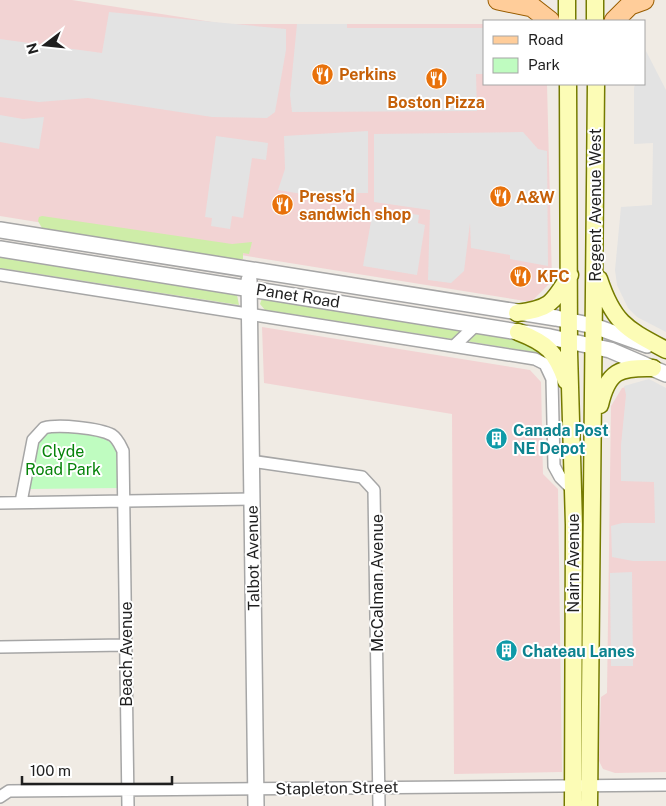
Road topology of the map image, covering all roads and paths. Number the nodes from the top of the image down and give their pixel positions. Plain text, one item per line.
1 (498, 0) edge
2 (567, 0) edge
3 (595, 0) edge
4 (644, 0) edge
5 (549, 20) edge
6 (567, 20) edge
7 (595, 20) edge
8 (615, 20) edge
9 (568, 85) edge
10 (596, 85) edge
11 (0, 230) edge
12 (0, 249) edge
13 (595, 269) junction
14 (256, 271) junction
15 (0, 275) edge
16 (570, 275) junction
17 (254, 289) junction
18 (251, 312) junction
19 (516, 313) junction
20 (570, 321) junction
21 (476, 325) junction
22 (594, 326) junction
23 (518, 332) junction
24 (570, 341) junction
25 (454, 346) junction
26 (595, 346) junction
27 (666, 350) edge
28 (666, 354) edge
29 (660, 371) edge
30 (570, 396) junction
31 (552, 398) junction
32 (592, 439) junction
33 (251, 461) junction
34 (572, 489) junction
35 (591, 490) junction
36 (252, 499) junction
37 (20, 502) junction
38 (124, 502) junction
39 (0, 503) edge
40 (125, 645) junction
41 (0, 648) edge
42 (572, 681) junction
43 (589, 682) junction
44 (581, 785) junction
45 (666, 785) edge
46 (378, 787) junction
47 (256, 789) junction
48 (128, 790) junction
49 (4, 794) edge
50 (128, 806) edge
51 (256, 806) edge
52 (379, 806) edge
53 (573, 806) edge
54 (589, 806) edge

1 - 5 main road
2 - 6 main road
3 - 7 main road
4 - 8 main road
9 - 16 main road, Regent Avenue West
10 - 13 main road, Regent Avenue West
11 - 14 street, Panet Road
12 - 17 street, Panet Road
13 - 22 main road, Regent Avenue West
13 - 27 main road
14 - 17 street, Talbot Avenue
14 - 19 street, Panet Road
15 - 18 street
16 - 19 main road
16 - 20 main road, Regent Avenue West
17 - 18 street, Talbot Avenue
17 - 21 street, Panet Road
18 - 25 street
18 - 33 street, Talbot Avenue
19 - 20 street, Panet Road
20 - 22 street, Panet Road
20 - 24 main road, Nairn Avenue
21 - 23 street, Panet Road
21 - 25 street
22 - 26 main road, Nairn Avenue
22 - 28 street, Panet Road
23 - 24 street, Panet Road
23 - 30 main road
24 - 26 street, Panet Road
24 - 30 main road, Nairn Avenue
25 - 31 street
26 - 29 street, Panet Road
26 - 32 main road, Nairn Avenue
29 - 32 main road
30 - 31 street
30 - 34 main road, Nairn Avenue
31 - 34 street
32 - 35 main road, Nairn Avenue
33 - 36 street, Talbot Avenue
33 - 46 street, McCalman Avenue
34 - 35 main road
34 - 42 main road, Nairn Avenue
35 - 43 main road, Nairn Avenue
36 - 38 street
36 - 47 street, Talbot Avenue
37 - 38 street
37 - 38 street, Beach Avenue
37 - 39 street
38 - 40 street, Beach Avenue
40 - 41 street
40 - 48 street, Beach Avenue
42 - 43 main road
42 - 44 main road, Nairn Avenue
43 - 44 main road, Nairn Avenue
44 - 45 street, Stapleton Street
44 - 46 street, Stapleton Street
44 - 53 main road, Nairn Avenue
44 - 54 main road, Nairn Avenue
46 - 47 street, Stapleton Street
46 - 52 street, McCalman Avenue
47 - 48 street, Stapleton Street
47 - 51 street, Talbot Avenue
48 - 49 street, Stapleton Street
48 - 50 street, Beach Avenue

